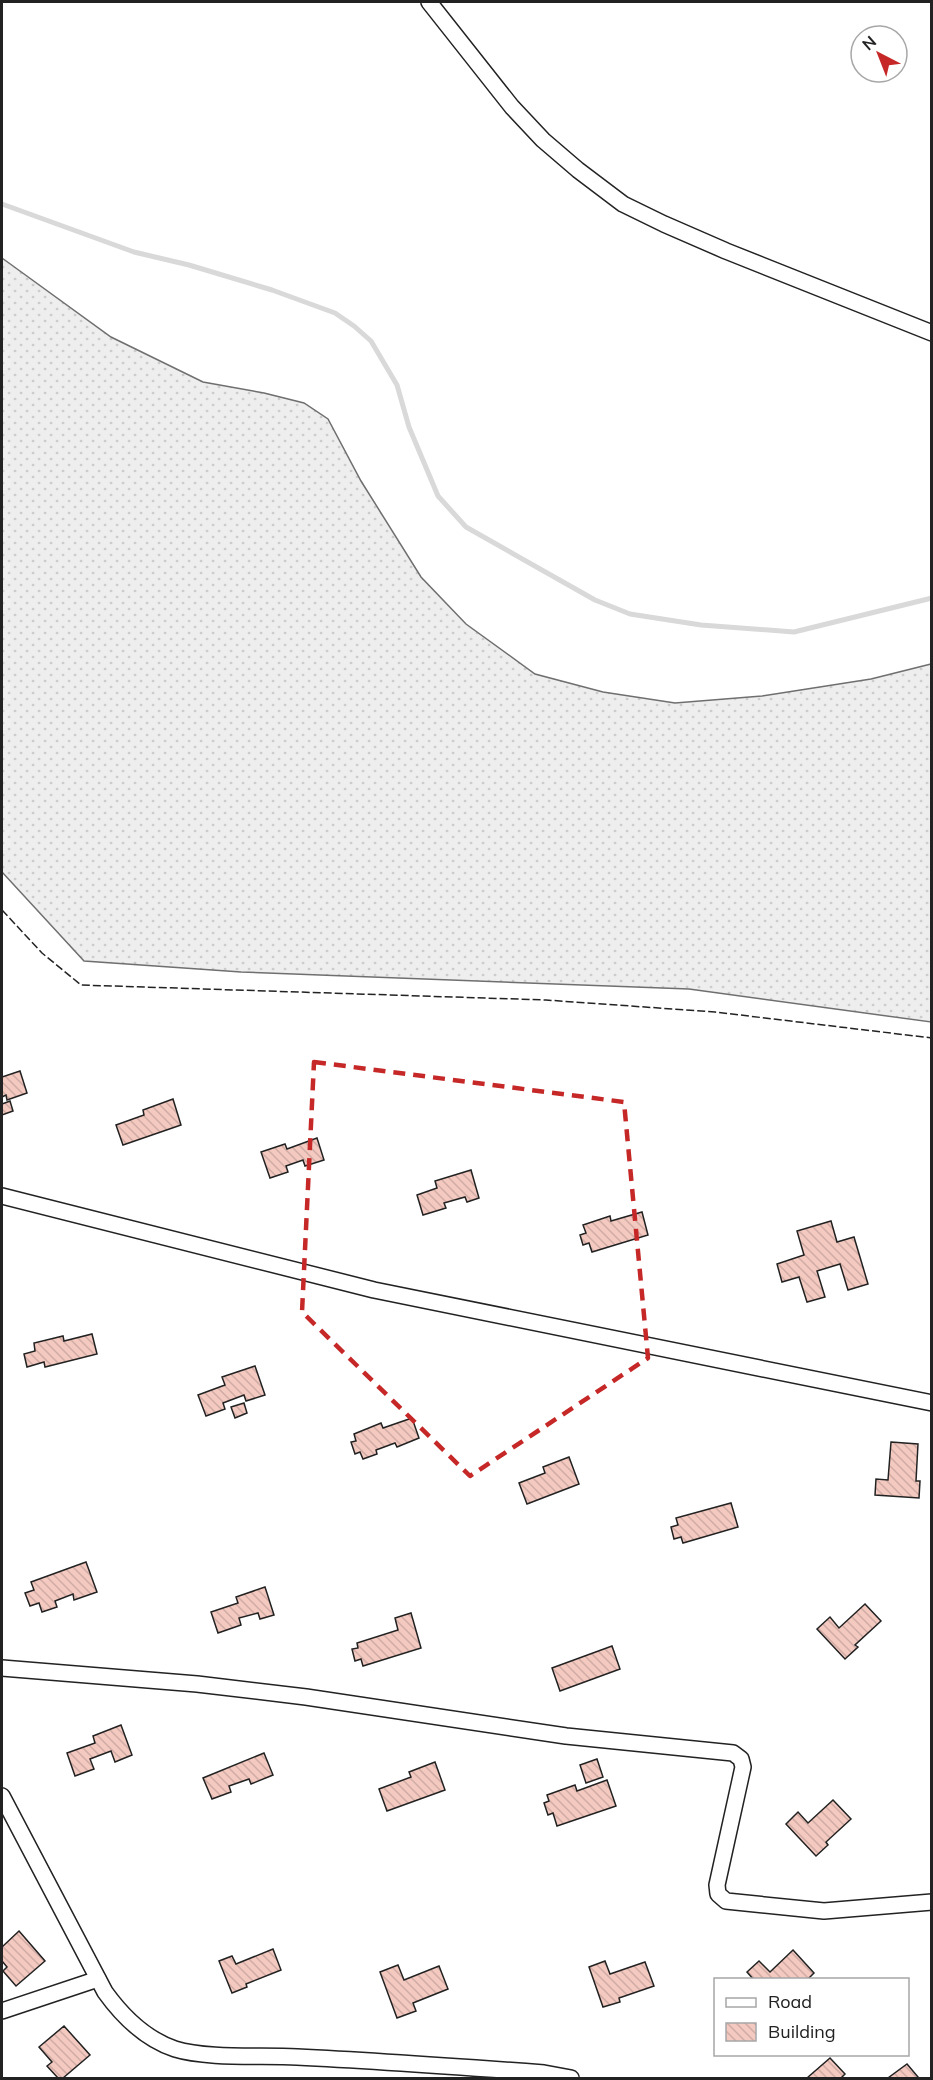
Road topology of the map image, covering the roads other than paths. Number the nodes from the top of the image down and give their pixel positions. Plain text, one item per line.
1 (429, 2) edge
2 (932, 333) edge
3 (2, 1196) edge
4 (932, 1403) edge
5 (2, 1668) edge
6 (2, 1796) edge
7 (932, 1902) edge
8 (98, 1979) junction
9 (2, 2011) edge
10 (571, 2079) edge

1 - 2 street
3 - 4 street
5 - 7 street
6 - 8 street
8 - 9 street
8 - 10 street

